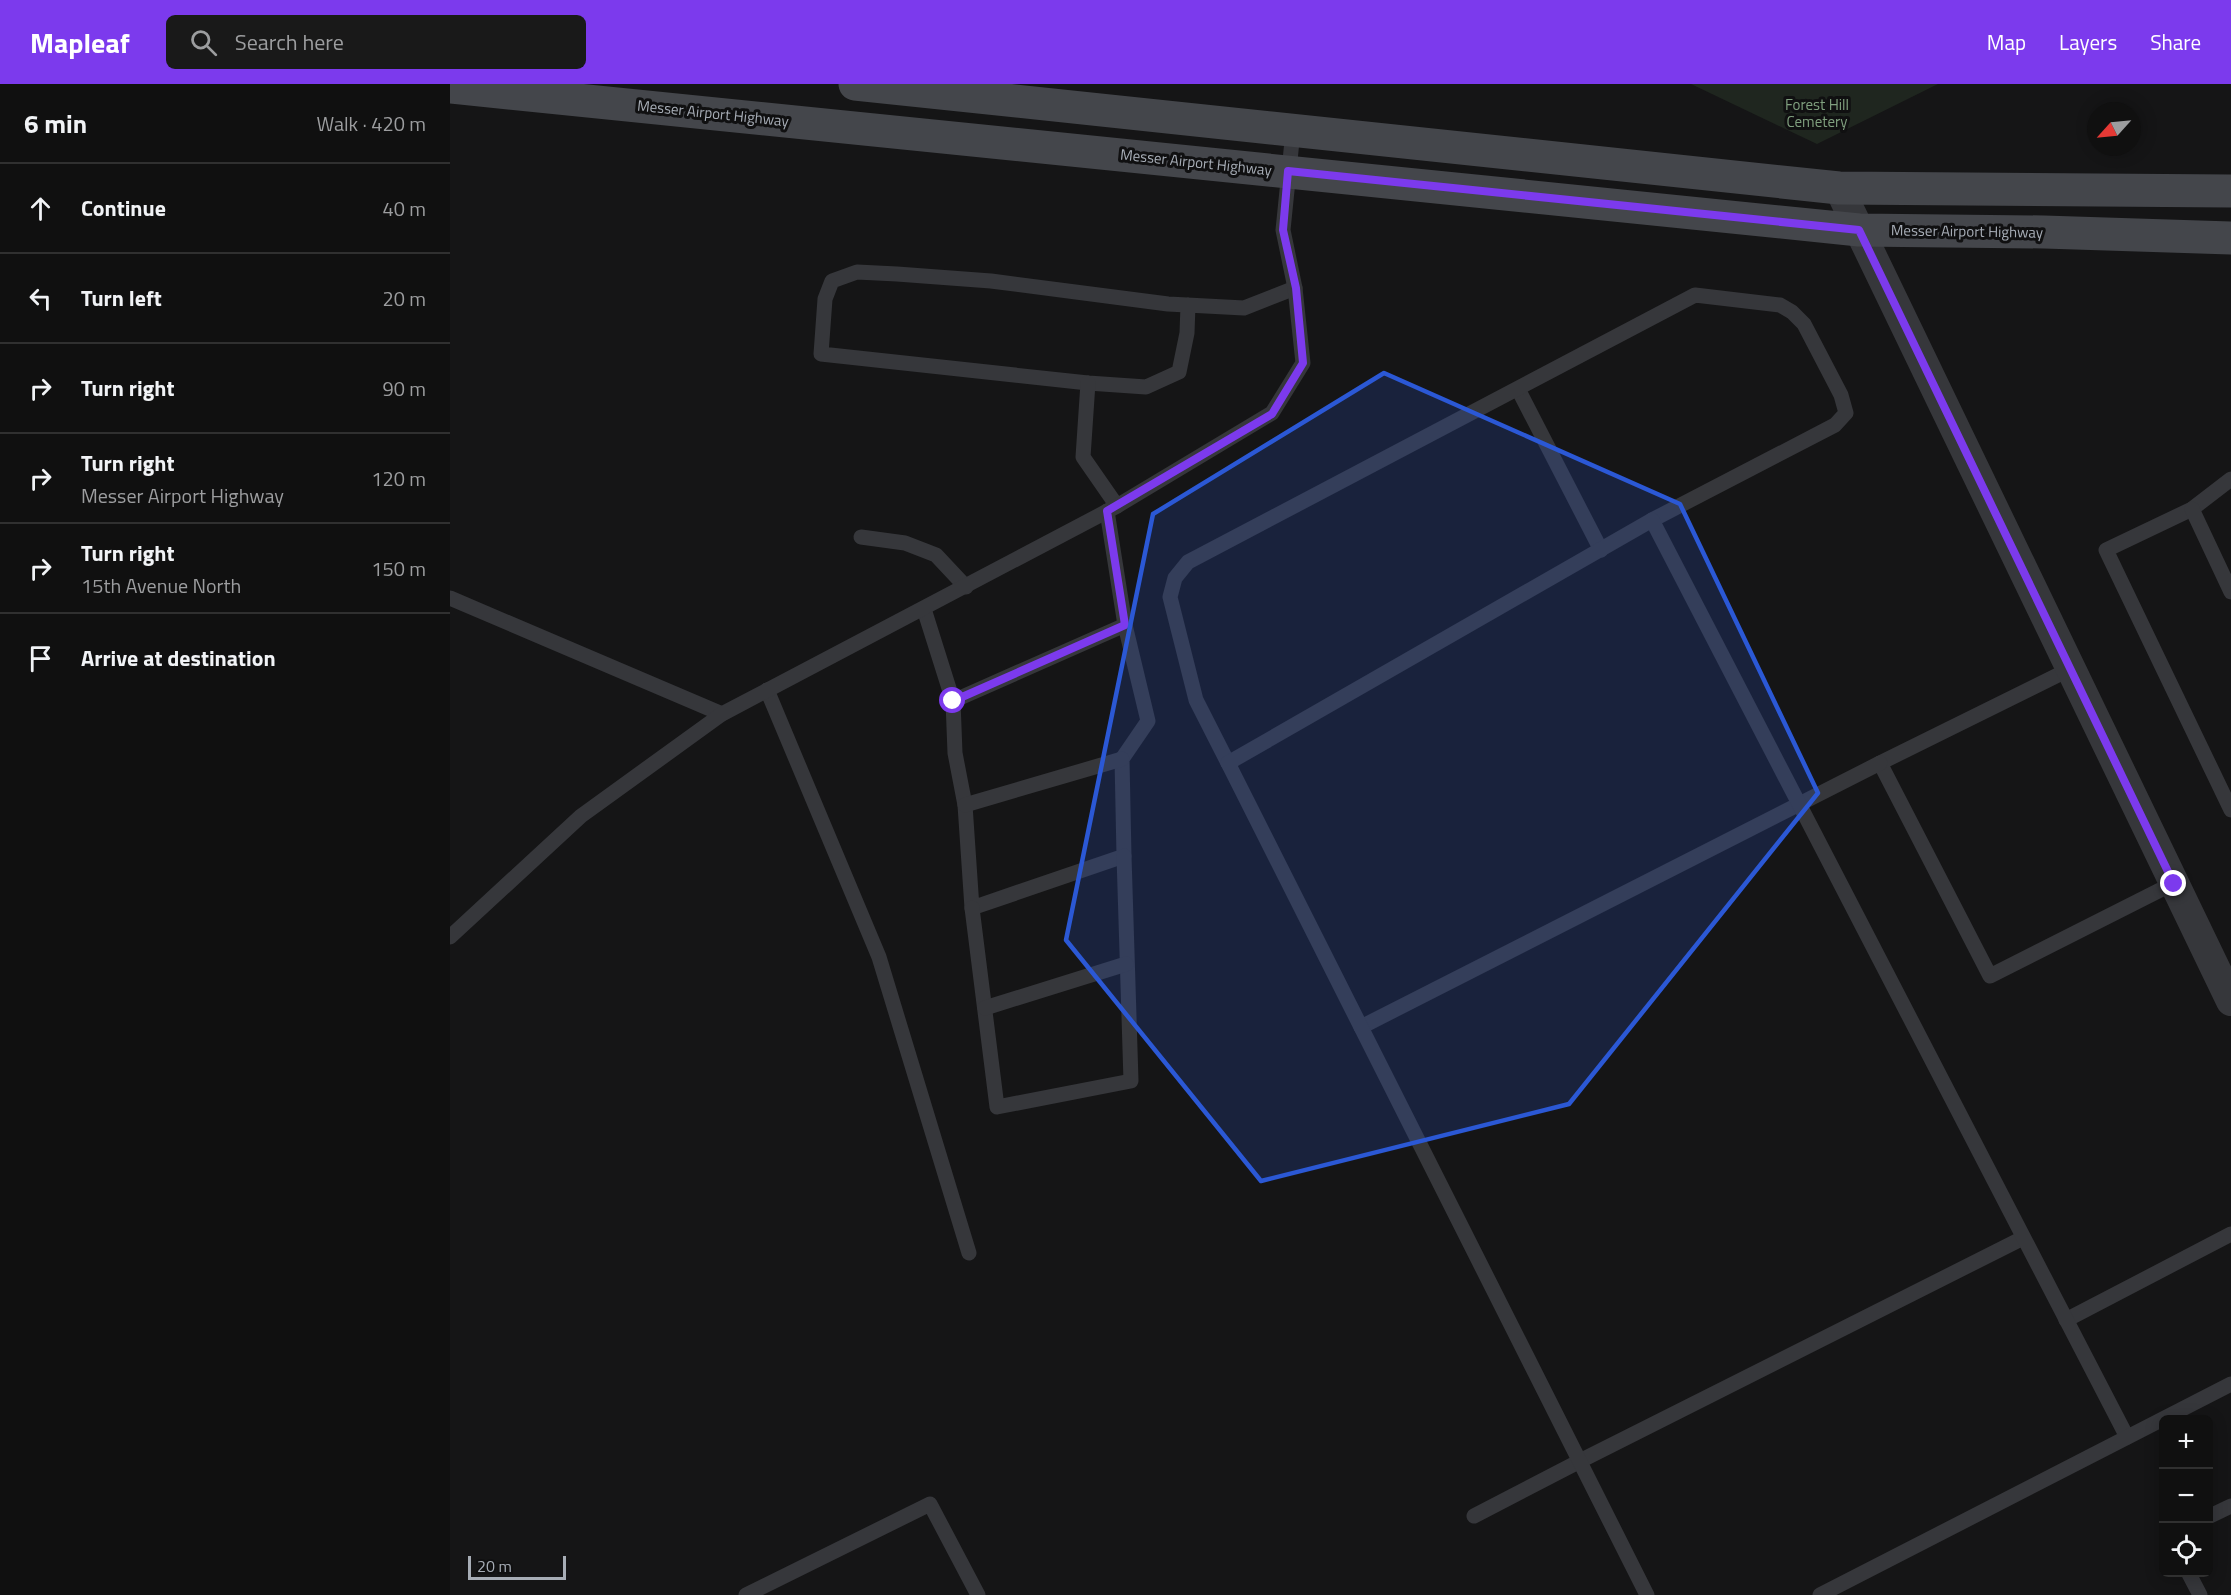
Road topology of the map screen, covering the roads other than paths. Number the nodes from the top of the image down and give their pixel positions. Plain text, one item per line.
1 (855, 84) edge
2 (1012, 84) edge
3 (450, 87) edge
4 (494, 88) edge
5 (1045, 105) junction
6 (1293, 131) junction
7 (1288, 171) junction
8 (1839, 188) junction
9 (2231, 191) edge
10 (1859, 230) junction
11 (2231, 238) edge
12 (1296, 288) junction
13 (1188, 305) junction
14 (1088, 383) junction
15 (1518, 389) junction
16 (2231, 479) edge
17 (1112, 509) junction
18 (2192, 509) junction
19 (1652, 520) junction
20 (861, 537) dead end
21 (1601, 550) junction
22 (966, 587) junction
23 (2231, 592) edge
24 (450, 598) edge
25 (924, 609) junction
26 (1125, 625) junction
27 (2070, 669) junction
28 (767, 690) junction
29 (953, 701) junction
30 (722, 714) junction
31 (1122, 759) junction
32 (1228, 763) junction
33 (1880, 763) junction
34 (1799, 804) junction
35 (964, 805) junction
36 (2231, 810) edge
37 (1124, 856) junction
38 (2174, 884) junction
39 (972, 908) junction
40 (450, 937) edge
41 (1126, 964) junction
42 (2230, 995) edge
43 (985, 1008) junction
44 (1361, 1027) junction
45 (2231, 1234) edge
46 (2023, 1238) junction
47 (969, 1253) dead end
48 (2066, 1320) junction
49 (2231, 1384) edge
50 (2127, 1437) junction
51 (1580, 1461) junction
52 (2231, 1506) edge
53 (2213, 1515) edge
54 (1474, 1516) dead end
55 (2191, 1577) edge
56 (1850, 1588) edge
57 (746, 1595) edge
58 (978, 1595) edge
59 (1647, 1595) edge
60 (1820, 1595) edge
61 (2200, 1595) edge

1 - 5 main road
2 - 5 street
3 - 4 main road, Messer Airport Highway
4 - 7 main road, Messer Airport Highway
5 - 6 main road
6 - 7 lane
6 - 8 main road
7 - 10 main road, Messer Airport Highway
7 - 12 lane
8 - 9 main road
8 - 10 street
10 - 11 main road, Messer Airport Highway
10 - 27 street
12 - 13 lane
12 - 17 lane
13 - 14 lane
13 - 14 lane
14 - 17 lane
15 - 19 lane
15 - 21 lane
15 - 32 lane
16 - 18 lane
17 - 22 lane
17 - 26 lane
18 - 23 lane
18 - 36 lane
19 - 21 lane
19 - 34 lane
20 - 22 lane
21 - 32 lane
22 - 25 lane
24 - 30 lane
25 - 28 lane
25 - 29 lane
26 - 29 lane
26 - 31 lane
27 - 33 lane
27 - 38 street
28 - 30 lane
28 - 47 lane
29 - 35 lane
30 - 40 lane
31 - 35 lane
31 - 37 lane
32 - 44 lane
33 - 34 lane
33 - 38 lane
34 - 44 lane
34 - 46 lane
35 - 39 lane
37 - 39 lane
37 - 41 lane
38 - 42 street
39 - 43 lane
41 - 43 lane
41 - 43 lane
44 - 51 lane
45 - 48 lane
46 - 48 lane
46 - 51 lane
48 - 50 lane
49 - 50 lane
50 - 56 lane
51 - 54 lane
51 - 59 lane
52 - 53 lane
55 - 61 lane
56 - 60 lane
57 - 58 lane

